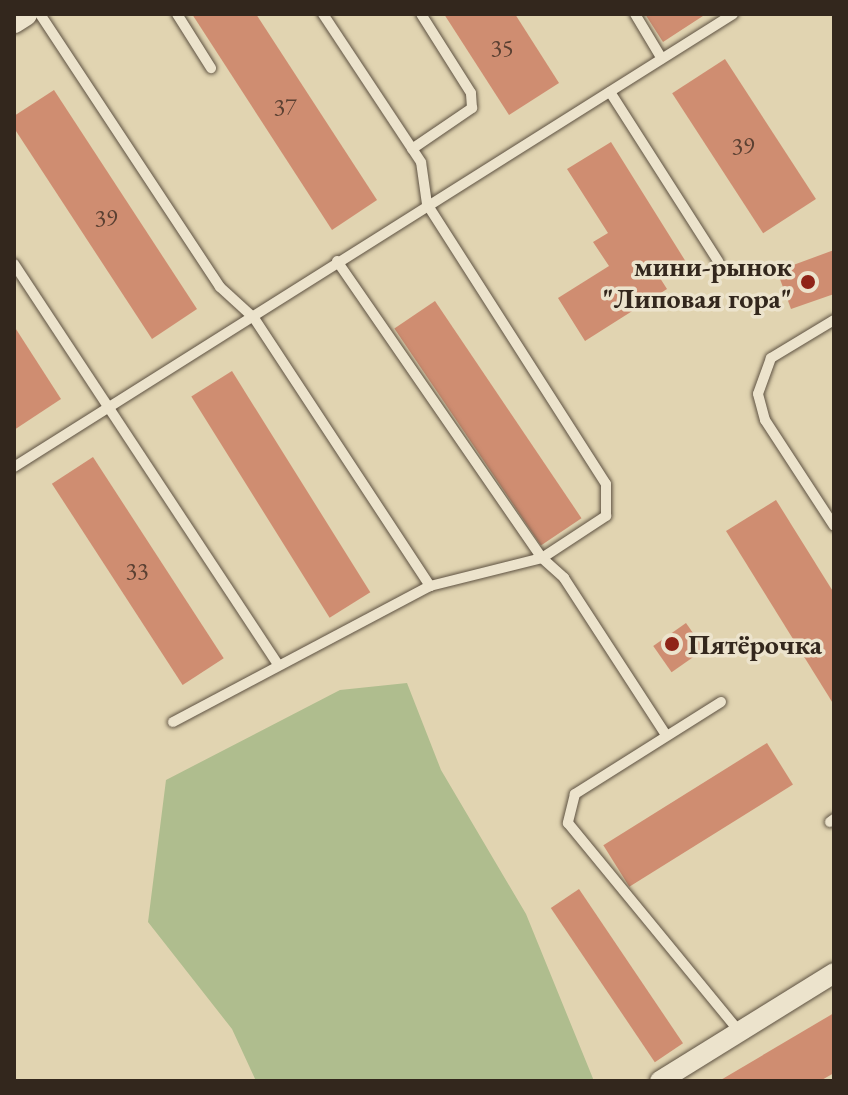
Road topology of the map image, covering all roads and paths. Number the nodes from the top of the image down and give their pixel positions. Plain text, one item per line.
1 (25, 14) edge
2 (40, 14) edge
3 (177, 14) edge
4 (323, 14) edge
5 (421, 14) edge
6 (635, 14) edge
7 (733, 14) edge
8 (14, 21) edge
9 (662, 59) junction
10 (211, 68) dead end
11 (610, 92) junction
12 (412, 149) junction
13 (427, 204) junction
14 (337, 261) junction
15 (718, 261) dead end
16 (14, 264) edge
17 (254, 318) junction
18 (834, 320) edge
19 (108, 407) junction
20 (14, 467) edge
21 (834, 526) edge
22 (542, 558) junction
23 (430, 586) junction
24 (278, 665) junction
25 (721, 702) dead end
26 (173, 722) dead end
27 (666, 735) junction
28 (834, 973) edge
29 (739, 1031) junction
30 (660, 1081) edge

1 - 8 street
2 - 17 lane
3 - 10 lane
4 - 12 lane
5 - 12 lane
6 - 9 lane
7 - 9 lane
9 - 11 lane
11 - 13 lane
11 - 15 lane
12 - 13 lane
13 - 14 lane
13 - 22 lane
14 - 17 lane
14 - 22 lane
16 - 19 lane
17 - 19 lane
17 - 23 lane
18 - 21 lane
19 - 20 lane
19 - 24 lane
22 - 23 lane
22 - 27 lane
23 - 24 lane
24 - 26 lane
25 - 27 lane
27 - 29 lane
28 - 29 street
29 - 30 street

